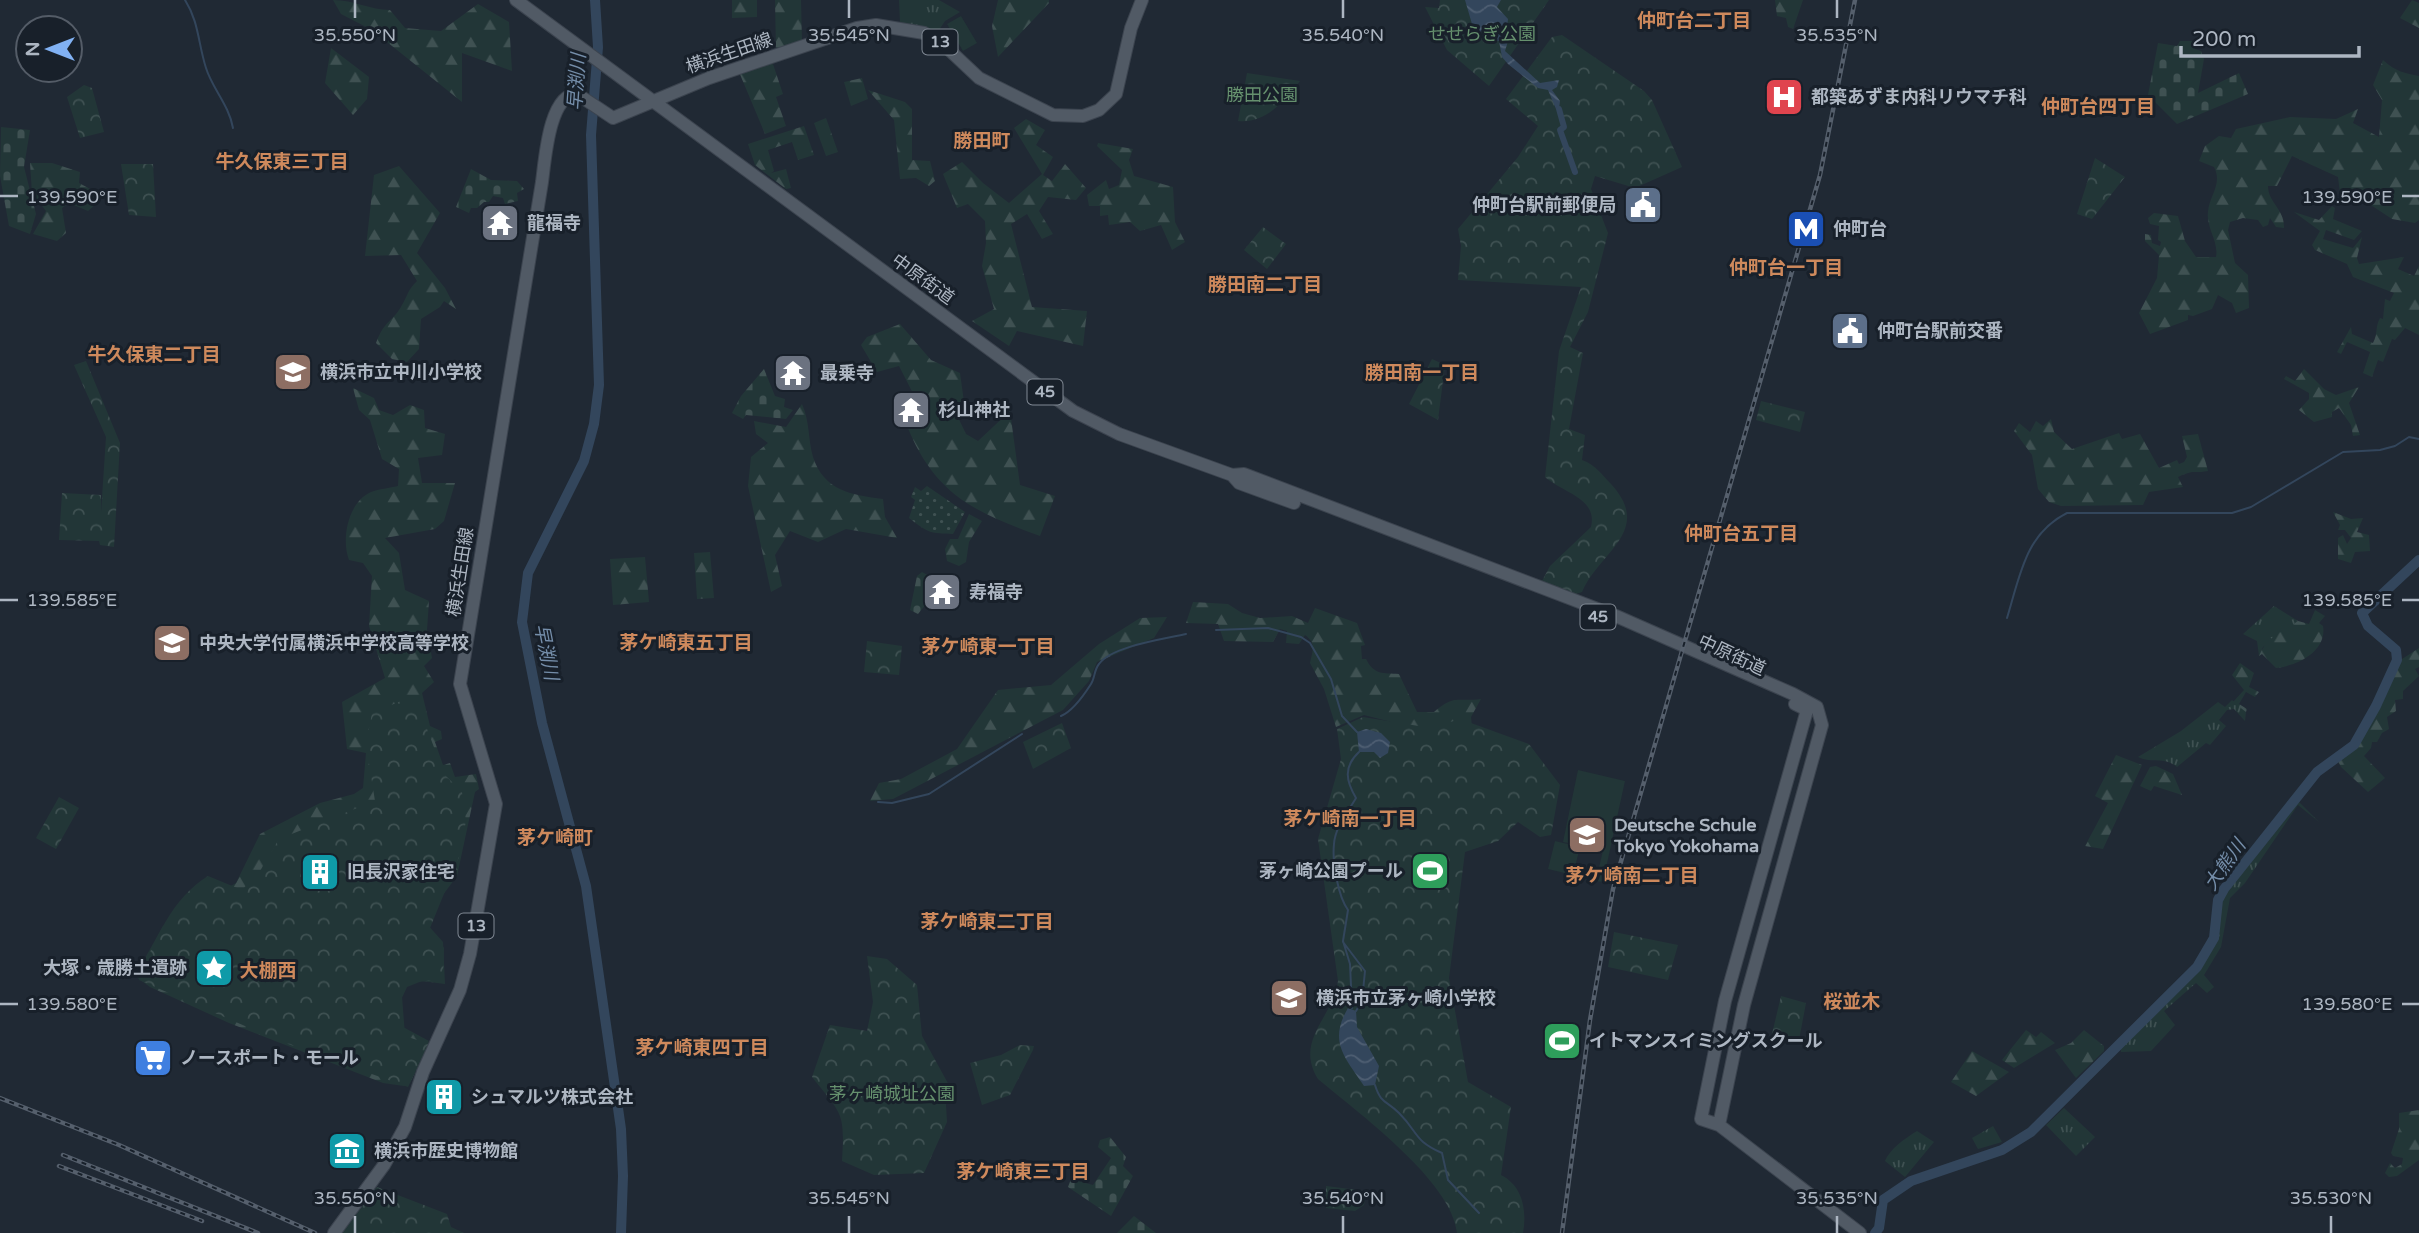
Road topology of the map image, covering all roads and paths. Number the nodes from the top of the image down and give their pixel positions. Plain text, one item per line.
1 (516, 0) edge
2 (1142, 0) edge
3 (651, 100) junction
4 (1232, 475) junction
5 (411, 1105) junction
6 (1719, 1125) junction
7 (325, 1233) edge
8 (334, 1233) edge
9 (1860, 1233) edge

1 - 3 main road, 中原街道 / 45
2 - 3 main road, 横浜生田線 / 13
3 - 4 main road, 中原街道 / 45
3 - 5 main road, 横浜生田線 / 13
4 - 6 main road, 中原街道 / 45
4 - 6 main road, 中原街道 / 45
5 - 7 main road, 横浜生田線 / 13
5 - 8 main road, 横浜生田線 / 13
6 - 9 main road, 中原街道 / 45

